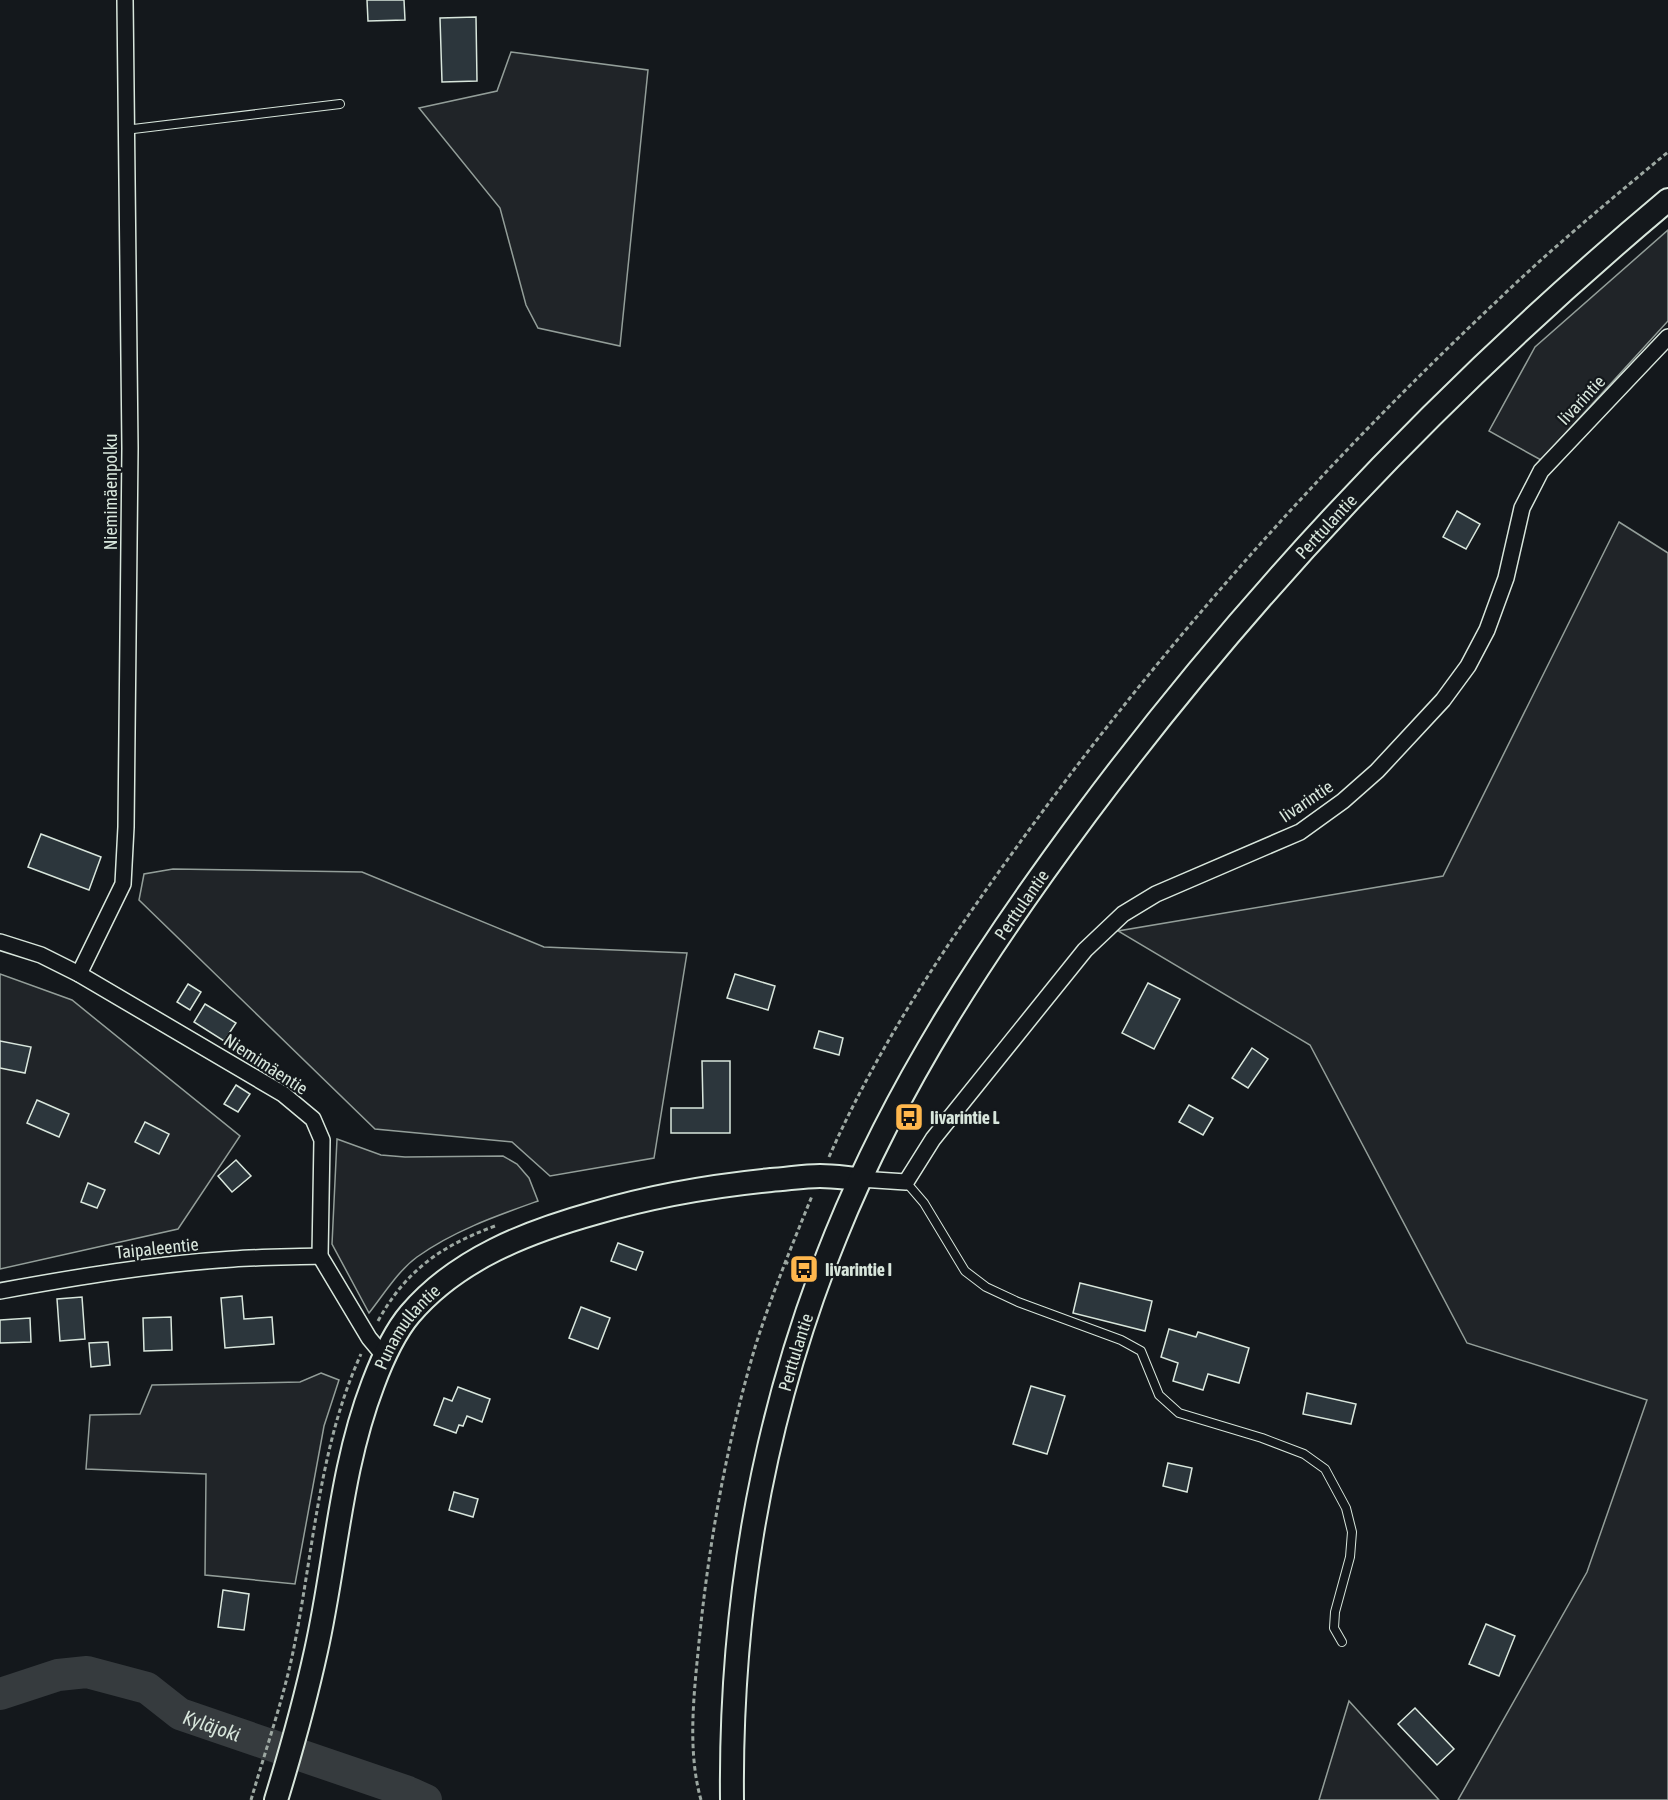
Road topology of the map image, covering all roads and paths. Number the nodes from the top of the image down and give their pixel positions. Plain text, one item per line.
1 (125, 0) edge
2 (340, 104) dead end
3 (125, 130) junction
4 (1668, 200) edge
5 (1668, 337) edge
6 (0, 942) edge
7 (79, 974) junction
8 (832, 1150) dead end
9 (822, 1165) junction
10 (860, 1179) junction
11 (906, 1182) junction
12 (496, 1226) dead end
13 (320, 1256) junction
14 (784, 1263) junction
15 (804, 1269) dead end
16 (0, 1291) edge
17 (369, 1338) junction
18 (384, 1356) junction
19 (1342, 1642) dead end
20 (251, 1800) edge
21 (276, 1800) edge
22 (701, 1800) edge
23 (732, 1800) edge

1 - 3 street, Niemimäenpolku
2 - 3 lane
3 - 7 street, Niemimäenpolku
4 - 10 street, Perttulantie
5 - 11 street, Iivarintie
6 - 7 street, Niemimäentie
7 - 13 street, Niemimäentie
8 - 9 path
9 - 10 street, Punamullantie
9 - 14 path
9 - 18 street, Punamullantie
10 - 11 street
10 - 23 street, Perttulantie
11 - 19 lane
12 - 17 path
13 - 16 street, Taipaleentie
13 - 17 street
14 - 15 path
14 - 22 path
17 - 18 street
17 - 20 path
18 - 21 street, Punamullantie

